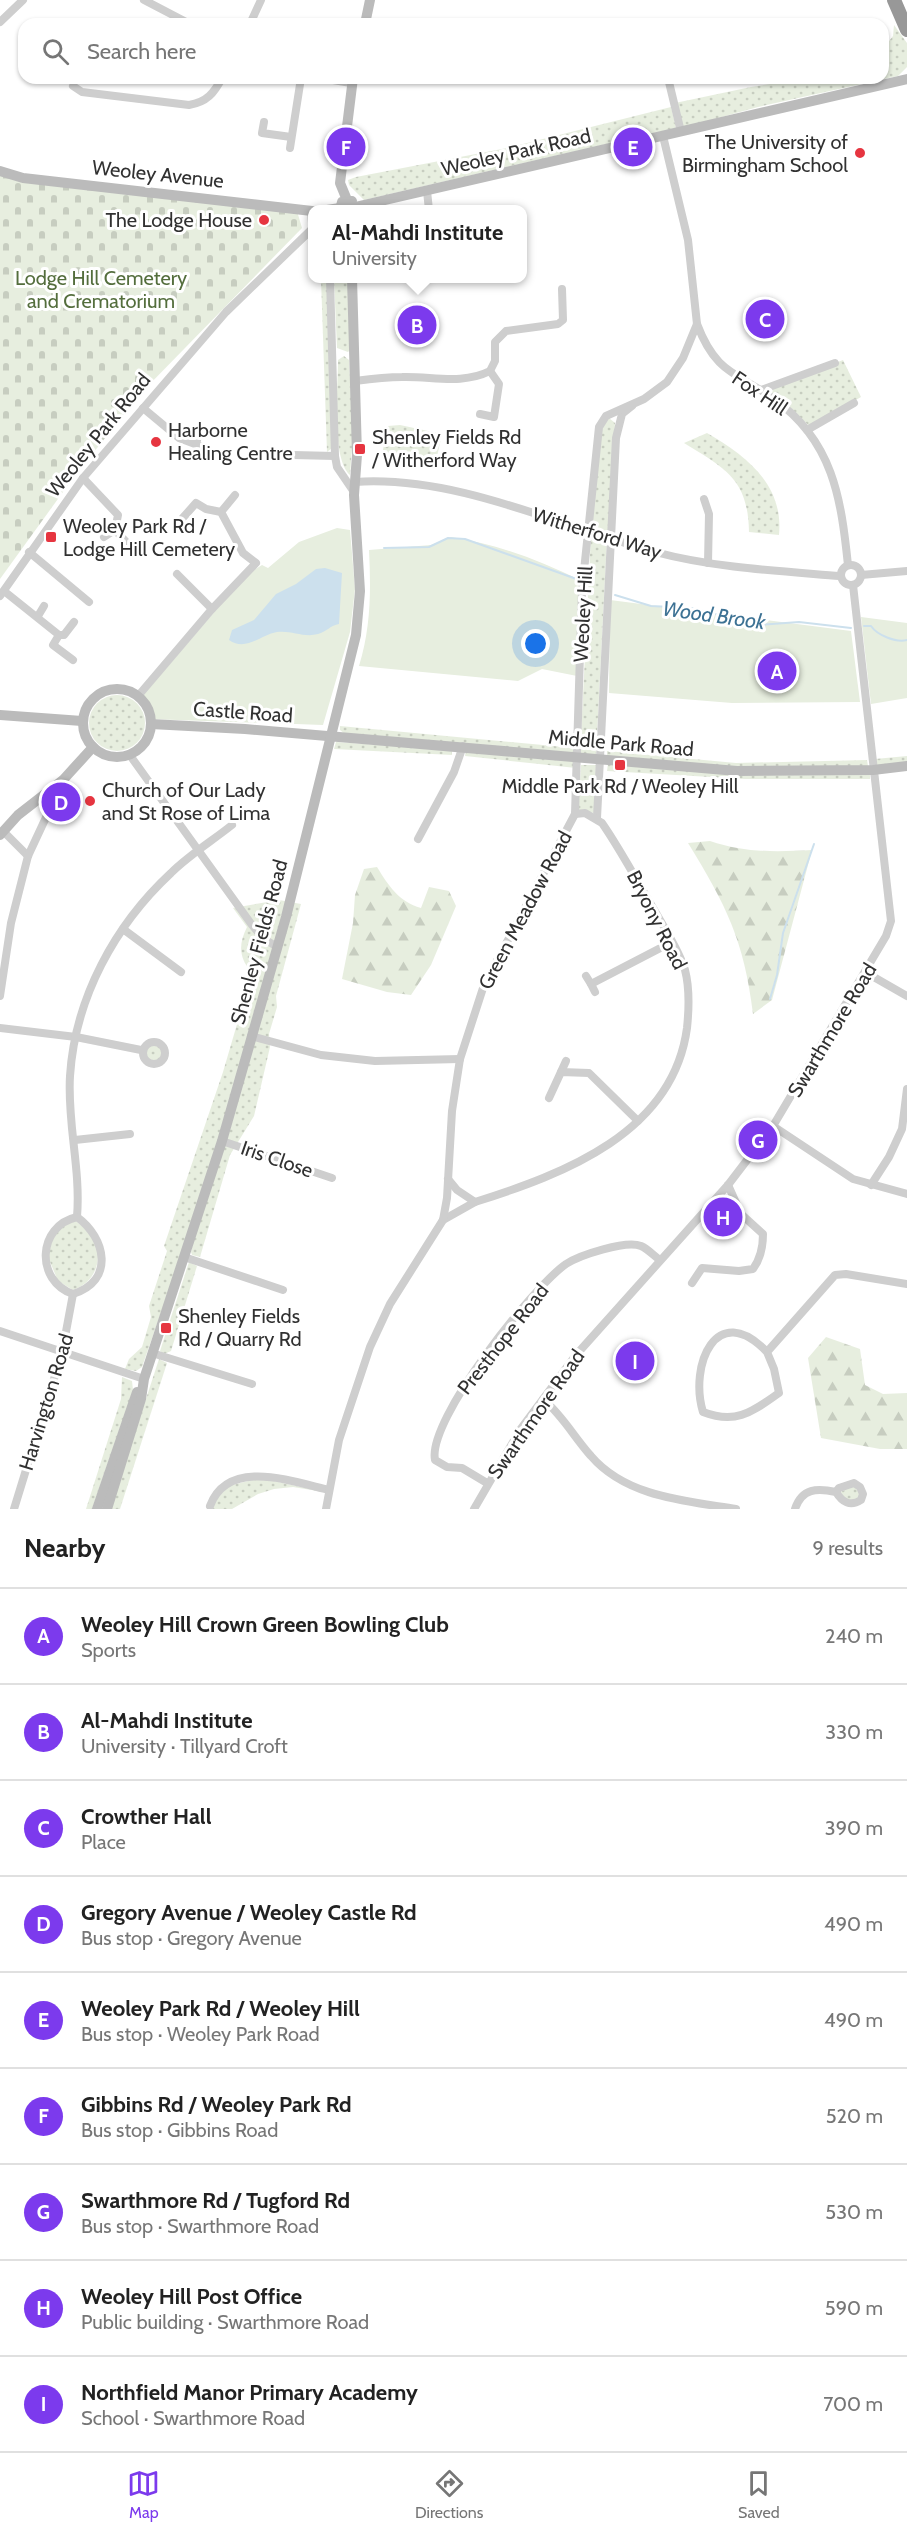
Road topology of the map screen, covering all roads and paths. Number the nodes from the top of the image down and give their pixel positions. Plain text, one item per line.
1 (23, 0) edge
2 (144, 0) edge
3 (261, 0) edge
4 (370, 0) edge
5 (894, 0) edge
6 (178, 18) edge
7 (253, 18) edge
8 (366, 18) edge
9 (0, 22) edge
10 (907, 30) edge
11 (907, 72) edge
12 (907, 79) edge
13 (894, 82) junction
14 (889, 83) edge
15 (218, 84) edge
16 (300, 84) edge
17 (352, 84) edge
18 (669, 84) edge
19 (885, 84) edge
20 (73, 86) dead end
21 (264, 122) dead end
22 (681, 132) junction
23 (663, 136) junction
24 (291, 137) junction
25 (290, 148) dead end
26 (0, 171) edge
27 (427, 191) junction
28 (346, 205) edge
29 (357, 205) edge
30 (428, 205) edge
31 (308, 214) edge
32 (308, 233) edge
33 (330, 283) edge
34 (352, 283) edge
35 (562, 289) dead end
36 (697, 324) junction
37 (835, 363) dead end
38 (490, 371) junction
39 (355, 381) junction
40 (761, 390) junction
41 (638, 402) junction
42 (854, 403) dead end
43 (142, 408) junction
44 (480, 414) dead end
45 (807, 430) junction
46 (199, 432) dead end
47 (293, 454) dead end
48 (335, 456) junction
49 (83, 478) junction
50 (355, 487) junction
51 (235, 495) dead end
52 (704, 499) dead end
53 (221, 512) junction
54 (180, 521) dead end
55 (115, 530) junction
56 (590, 533) junction
57 (104, 537) dead end
58 (612, 539) junction
59 (130, 546) dead end
60 (29, 552) junction
61 (708, 563) junction
62 (849, 565) junction
63 (907, 571) edge
64 (177, 574) dead end
65 (861, 575) junction
66 (840, 576) junction
67 (853, 585) junction
68 (2, 594) edge
69 (89, 602) dead end
70 (44, 606) dead end
71 (212, 609) junction
72 (38, 616) junction
73 (74, 622) dead end
74 (59, 634) junction
75 (73, 660) dead end
76 (138, 696) junction
77 (0, 715) edge
78 (82, 721) junction
79 (151, 723) junction
80 (332, 738) junction
81 (463, 746) junction
82 (93, 747) junction
83 (129, 754) junction
84 (577, 758) junction
85 (598, 760) junction
86 (907, 766) edge
87 (873, 770) junction
88 (63, 780) junction
89 (576, 814) junction
90 (597, 818) junction
91 (232, 825) dead end
92 (1, 829) edge
93 (418, 839) dead end
94 (198, 851) junction
95 (28, 856) junction
96 (123, 929) junction
97 (672, 942) junction
98 (277, 947) junction
99 (181, 972) dead end
100 (865, 972) junction
101 (586, 976) dead end
102 (1, 984) edge
103 (591, 984) junction
104 (595, 992) dead end
105 (0, 996) edge
106 (907, 996) edge
107 (0, 1028) edge
108 (251, 1036) junction
109 (76, 1037) junction
110 (141, 1050) dead end
111 (460, 1059) junction
112 (566, 1060) dead end
113 (561, 1072) junction
114 (907, 1089) edge
115 (549, 1098) dead end
116 (638, 1121) junction
117 (773, 1126) junction
118 (130, 1134) dead end
119 (75, 1140) junction
120 (222, 1141) junction
121 (332, 1178) dead end
122 (448, 1179) junction
123 (728, 1185) junction
124 (871, 1185) junction
125 (907, 1194) edge
126 (475, 1202) junction
127 (77, 1217) junction
128 (443, 1220) junction
129 (184, 1257) junction
130 (660, 1260) junction
131 (692, 1283) dead end
132 (907, 1284) edge
133 (283, 1290) dead end
134 (74, 1294) junction
135 (0, 1331) edge
136 (767, 1352) junction
137 (62, 1353) junction
138 (152, 1353) junction
139 (144, 1379) junction
140 (252, 1384) dead end
141 (543, 1399) junction
142 (487, 1483) junction
143 (329, 1490) junction
144 (836, 1492) dead end
145 (210, 1506) dead end
146 (14, 1509) edge
147 (97, 1509) edge
148 (107, 1509) edge
149 (326, 1509) edge
150 (474, 1509) edge
151 (736, 1509) edge
152 (795, 1509) edge

1 - 9 street
2 - 6 street
3 - 7 street
4 - 8 street
5 - 10 highway
11 - 13 street, Weoley Park Road
12 - 13 street, Weoley Park Road
13 - 14 street, Weoley Park Road
15 - 20 street
16 - 24 street
17 - 28 street
18 - 22 street
19 - 22 street, Weoley Park Road
21 - 24 street
22 - 23 street, Weoley Park Road
23 - 27 street, Weoley Park Road
23 - 36 street
24 - 25 street
26 - 31 street, Weoley Avenue
27 - 29 street, Weoley Park Road
27 - 30 street
32 - 43 street, Weoley Park Road
33 - 48 street
34 - 39 street, Shenley Fields Road
35 - 38 street
36 - 40 street, Fox Hill
36 - 41 street, Weoley Hill
37 - 40 street
38 - 39 street
38 - 44 street
39 - 50 street, Shenley Fields Road
40 - 45 street, Fox Hill
41 - 56 street, Weoley Hill
41 - 58 street, Weoley Hill
42 - 45 street
43 - 46 street
43 - 49 street, Weoley Park Road
45 - 62 street, Fox Hill
47 - 48 street
48 - 50 street
49 - 55 street
49 - 60 street, Weoley Park Road
50 - 56 street, Witherford Way
50 - 80 street, Shenley Fields Road
51 - 53 street
52 - 61 street
53 - 54 street
53 - 71 street
55 - 57 street
55 - 59 street
56 - 58 street, Witherford Way
56 - 84 street, Weoley Hill
58 - 61 street, Witherford Way
58 - 85 street, Weoley Hill
60 - 68 street, Weoley Park Road
60 - 69 street
61 - 66 street, Witherford Way
62 - 65 street
62 - 66 street
63 - 65 street
64 - 71 street
65 - 67 street
66 - 67 street
67 - 87 street
68 - 72 street
70 - 72 street
71 - 76 street
72 - 74 street
73 - 74 street
74 - 75 street
76 - 78 street
76 - 79 street
77 - 78 street
78 - 82 street
79 - 80 street, Castle Road
79 - 83 street
80 - 81 street, Middle Park Road
80 - 98 street, Shenley Fields Road
81 - 84 street, Middle Park Road
81 - 93 street
82 - 83 street
82 - 88 street
83 - 94 street
84 - 85 street, Middle Park Road
84 - 89 street, Weoley Hill
85 - 87 street, Middle Park Road
85 - 90 street
86 - 87 street, Middle Park Road
87 - 100 street, Swarthmore Road
88 - 92 street
88 - 95 street
89 - 90 street
89 - 111 street, Green Meadow Road
90 - 97 street, Bryony Road
91 - 94 street
92 - 95 street
94 - 96 street
94 - 98 street
95 - 102 street
96 - 99 street
96 - 109 street
97 - 103 street
97 - 116 street, Bryony Road
98 - 108 street, Shenley Fields Road
100 - 106 street
100 - 117 street, Swarthmore Road
101 - 103 street
102 - 105 street
103 - 104 street
107 - 109 street
108 - 111 street
108 - 120 street, Shenley Fields Road
109 - 110 street
109 - 119 street
111 - 122 street, Green Meadow Road
112 - 113 street
113 - 115 street
113 - 116 street
114 - 124 street
116 - 126 street, Bryony Road
117 - 123 street, Swarthmore Road
117 - 124 street
118 - 119 street
119 - 127 street
120 - 121 street, Iris Close
120 - 129 street, Shenley Fields Road
122 - 126 street
122 - 128 street, Green Meadow Road
123 - 130 street, Swarthmore Road
123 - 131 street
124 - 125 street
126 - 128 street, Green Meadow Road
127 - 134 street
127 - 134 street
128 - 143 street, Green Meadow Road
129 - 133 street
129 - 138 street, Shenley Fields Road
130 - 141 street, Swarthmore Road
130 - 142 street, Presthope Road
132 - 136 street
134 - 137 street, Harvington Road
135 - 137 street
136 - 136 street
137 - 139 street
137 - 146 street, Harvington Road
138 - 139 street, Shenley Fields Road
138 - 140 street
139 - 147 street, Shenley Fields Road
139 - 148 street, Shenley Fields Road
141 - 142 street, Swarthmore Road
141 - 151 street
142 - 150 street, Swarthmore Road
143 - 145 street
143 - 149 street, Green Meadow Road
144 - 152 street

